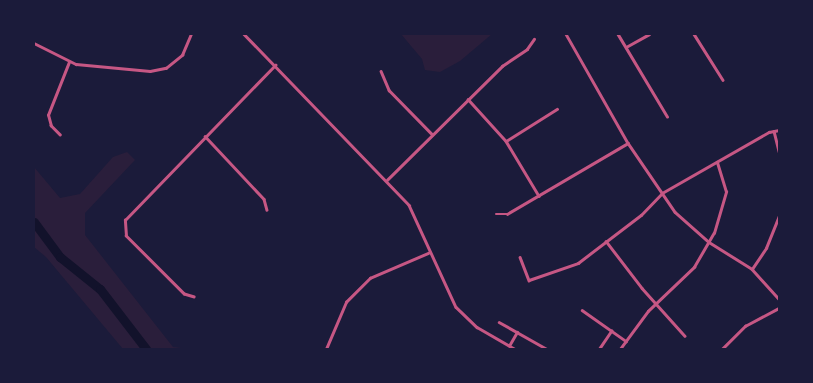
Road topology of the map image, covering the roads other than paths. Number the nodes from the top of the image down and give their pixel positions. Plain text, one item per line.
1 (191, 34) edge
2 (244, 34) edge
3 (566, 34) edge
4 (618, 34) edge
5 (649, 34) edge
6 (694, 34) edge
7 (534, 39) dead end
8 (34, 43) edge
9 (626, 47) junction
10 (69, 62) junction
11 (275, 65) junction
12 (381, 71) dead end
13 (723, 80) dead end
14 (468, 99) junction
15 (557, 109) dead end
16 (667, 116) dead end
17 (779, 130) edge
18 (774, 131) junction
19 (432, 134) junction
20 (60, 135) dead end
21 (205, 136) junction
22 (506, 141) junction
23 (628, 143) junction
24 (779, 151) edge
25 (718, 162) junction
26 (387, 180) junction
27 (662, 193) junction
28 (539, 196) junction
29 (267, 210) dead end
30 (496, 214) dead end
31 (779, 216) edge
32 (606, 241) junction
33 (709, 242) junction
34 (428, 253) junction
35 (520, 257) dead end
36 (752, 269) junction
37 (194, 297) dead end
38 (779, 299) edge
39 (656, 304) junction
40 (779, 308) edge
41 (582, 310) dead end
42 (499, 322) dead end
43 (611, 331) junction
44 (517, 332) junction
45 (686, 336) dead end
46 (626, 342) junction
47 (509, 346) junction
48 (326, 349) edge
49 (515, 349) edge
50 (547, 349) edge
51 (599, 349) edge
52 (620, 349) edge
53 (722, 349) edge

1 - 10 street
2 - 11 street
3 - 23 street
4 - 9 street
5 - 9 street
6 - 13 street
7 - 14 street
8 - 10 street
9 - 16 street
10 - 20 street
11 - 21 street
11 - 26 street
12 - 19 street
14 - 19 street
14 - 22 street
15 - 22 street
17 - 18 street
18 - 24 street
18 - 25 street
19 - 26 street
21 - 29 street
21 - 37 street
22 - 28 street
23 - 27 street
23 - 28 street
25 - 27 street
25 - 33 street
26 - 34 street
27 - 32 street
27 - 33 street
28 - 30 street
31 - 36 street
32 - 35 street
32 - 39 street
33 - 36 street
33 - 39 street
34 - 47 street
34 - 48 street
36 - 38 street
39 - 45 street
39 - 46 street
40 - 53 street
41 - 43 street
42 - 44 street
43 - 46 street
43 - 51 street
44 - 47 street
44 - 50 street
46 - 52 street
47 - 49 street

